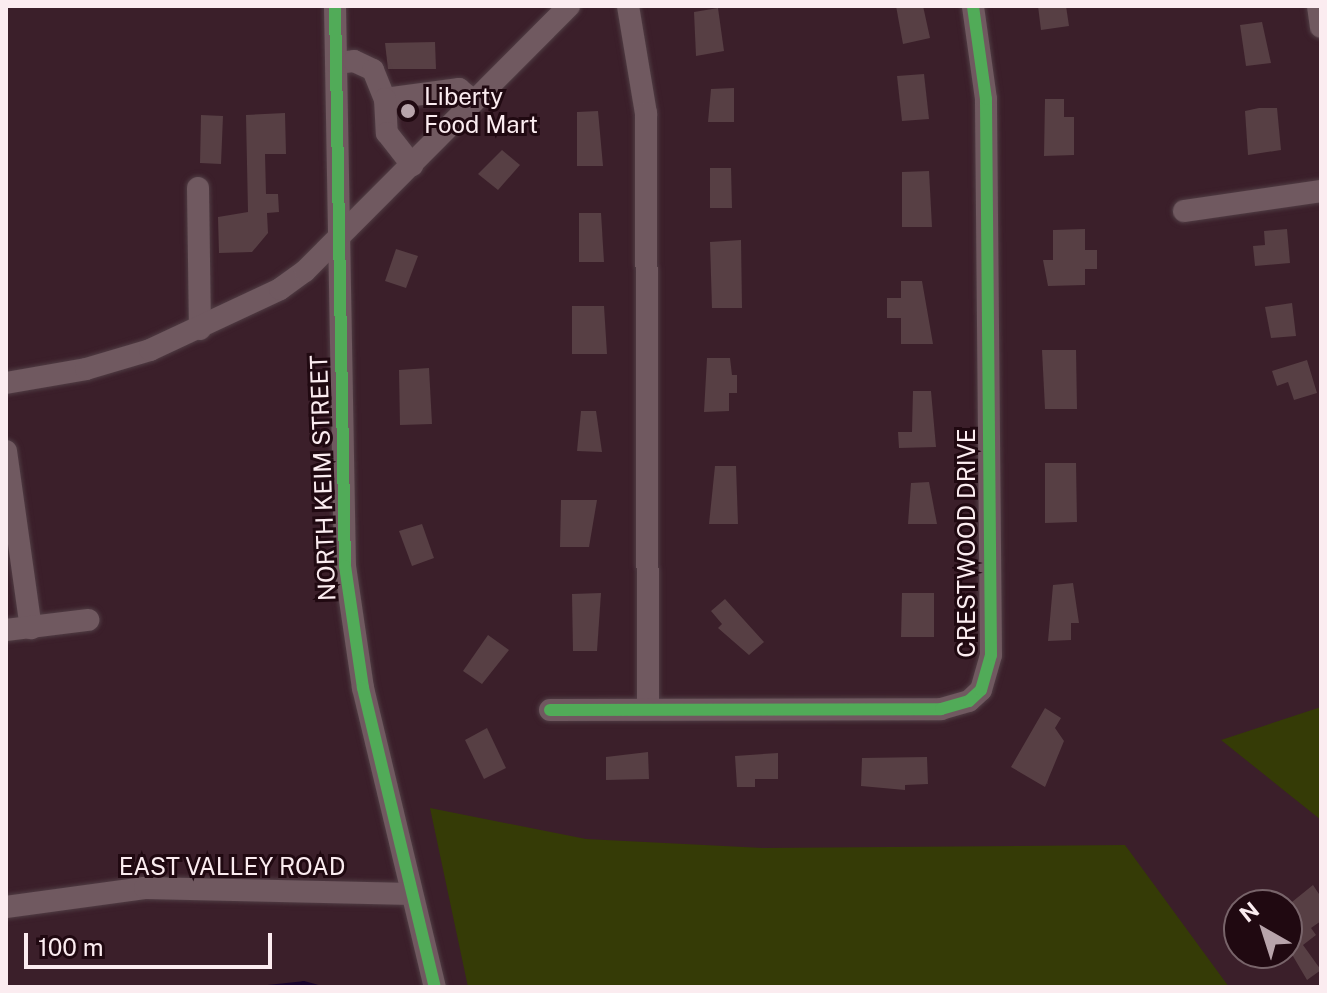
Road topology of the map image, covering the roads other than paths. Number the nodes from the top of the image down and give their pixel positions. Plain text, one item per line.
1 (335, 6) edge
2 (569, 6) edge
3 (628, 6) edge
4 (973, 6) edge
5 (1318, 6) edge
6 (1321, 27) edge
7 (336, 63) junction
8 (385, 99) junction
9 (474, 101) junction
10 (412, 165) junction
11 (198, 188) dead end
12 (1321, 191) edge
13 (1184, 211) dead end
14 (338, 238) junction
15 (200, 329) junction
16 (6, 383) edge
17 (6, 451) edge
18 (88, 620) dead end
19 (31, 628) junction
20 (6, 630) edge
21 (648, 708) junction
22 (550, 710) dead end
23 (412, 894) junction
24 (6, 907) edge
25 (435, 987) edge

1 - 7 street, NORTH KEIM STREET
2 - 9 street
3 - 21 street
4 - 21 street, CRESTWOOD DRIVE
5 - 6 street
7 - 8 street
7 - 14 street, NORTH KEIM STREET
8 - 9 street
8 - 10 street
9 - 10 street
10 - 14 street
11 - 15 street
12 - 13 street
14 - 15 street
14 - 23 street, NORTH KEIM STREET
15 - 16 street
17 - 19 street
18 - 19 street
19 - 20 street
21 - 22 street, CRESTWOOD DRIVE
23 - 24 street, EAST VALLEY ROAD
23 - 25 street, NORTH KEIM STREET

